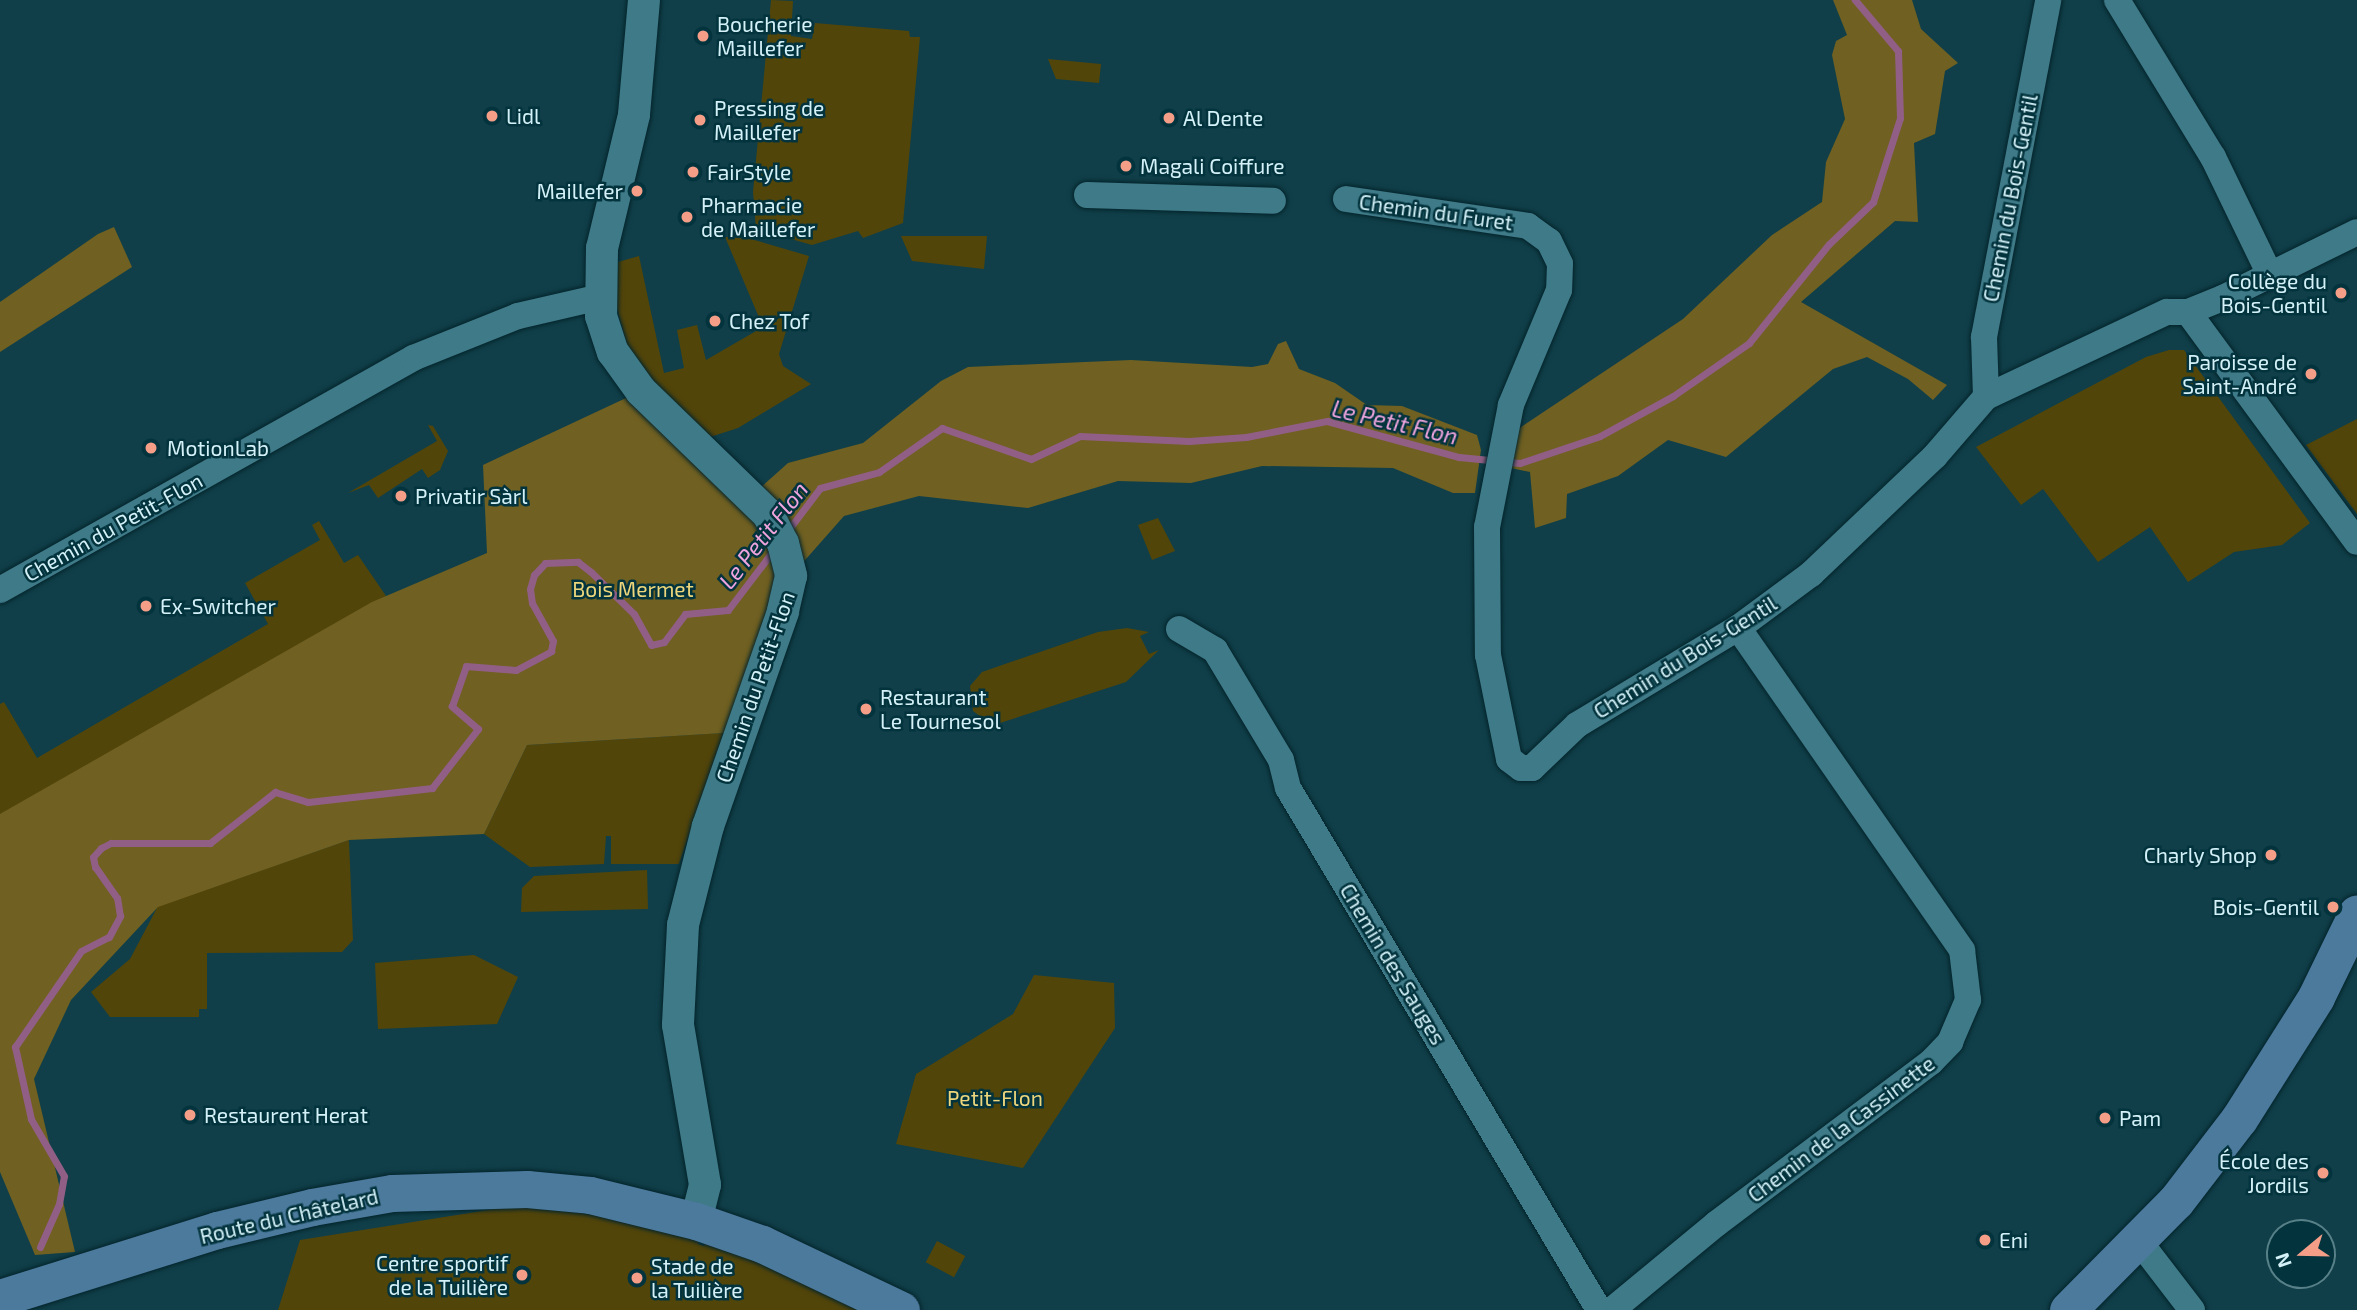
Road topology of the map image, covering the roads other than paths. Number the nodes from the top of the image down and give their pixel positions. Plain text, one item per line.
1 (644, 0) edge
2 (2048, 0) edge
3 (2117, 0) edge
4 (1087, 195) dead end
5 (1346, 199) dead end
6 (1273, 201) dead end
7 (2357, 232) edge
8 (2270, 275) junction
9 (600, 297) junction
10 (2188, 312) junction
11 (1986, 397) junction
12 (2357, 542) edge
13 (0, 590) edge
14 (1738, 628) junction
15 (1179, 629) dead end
16 (1532, 768) joint
17 (2357, 913) edge
18 (696, 1221) junction
19 (2139, 1241) junction
20 (0, 1298) edge
21 (901, 1310) edge
22 (1600, 1310) edge
23 (1612, 1310) edge
24 (2068, 1310) edge
25 (2192, 1310) edge

1 - 9 street
2 - 11 street, Chemin du Bois-Gentil
3 - 8 street
4 - 6 street
5 - 16 street, Chemin du Furet
7 - 8 street, Chemin du Bois-Gentil
8 - 10 street, Chemin du Bois-Gentil
9 - 13 street, Chemin du Petit-Flon
9 - 18 street, Chemin du Petit-Flon
10 - 11 street, Chemin du Bois-Gentil
10 - 12 street
11 - 14 street, Chemin du Bois-Gentil
14 - 16 street, Chemin du Bois-Gentil
14 - 23 street, Chemin de la Cassinette
15 - 22 street, Chemin des Sauges
17 - 19 main road
18 - 20 main road, Route du Châtelard
18 - 21 main road, Route du Châtelard
19 - 24 main road
19 - 25 street

